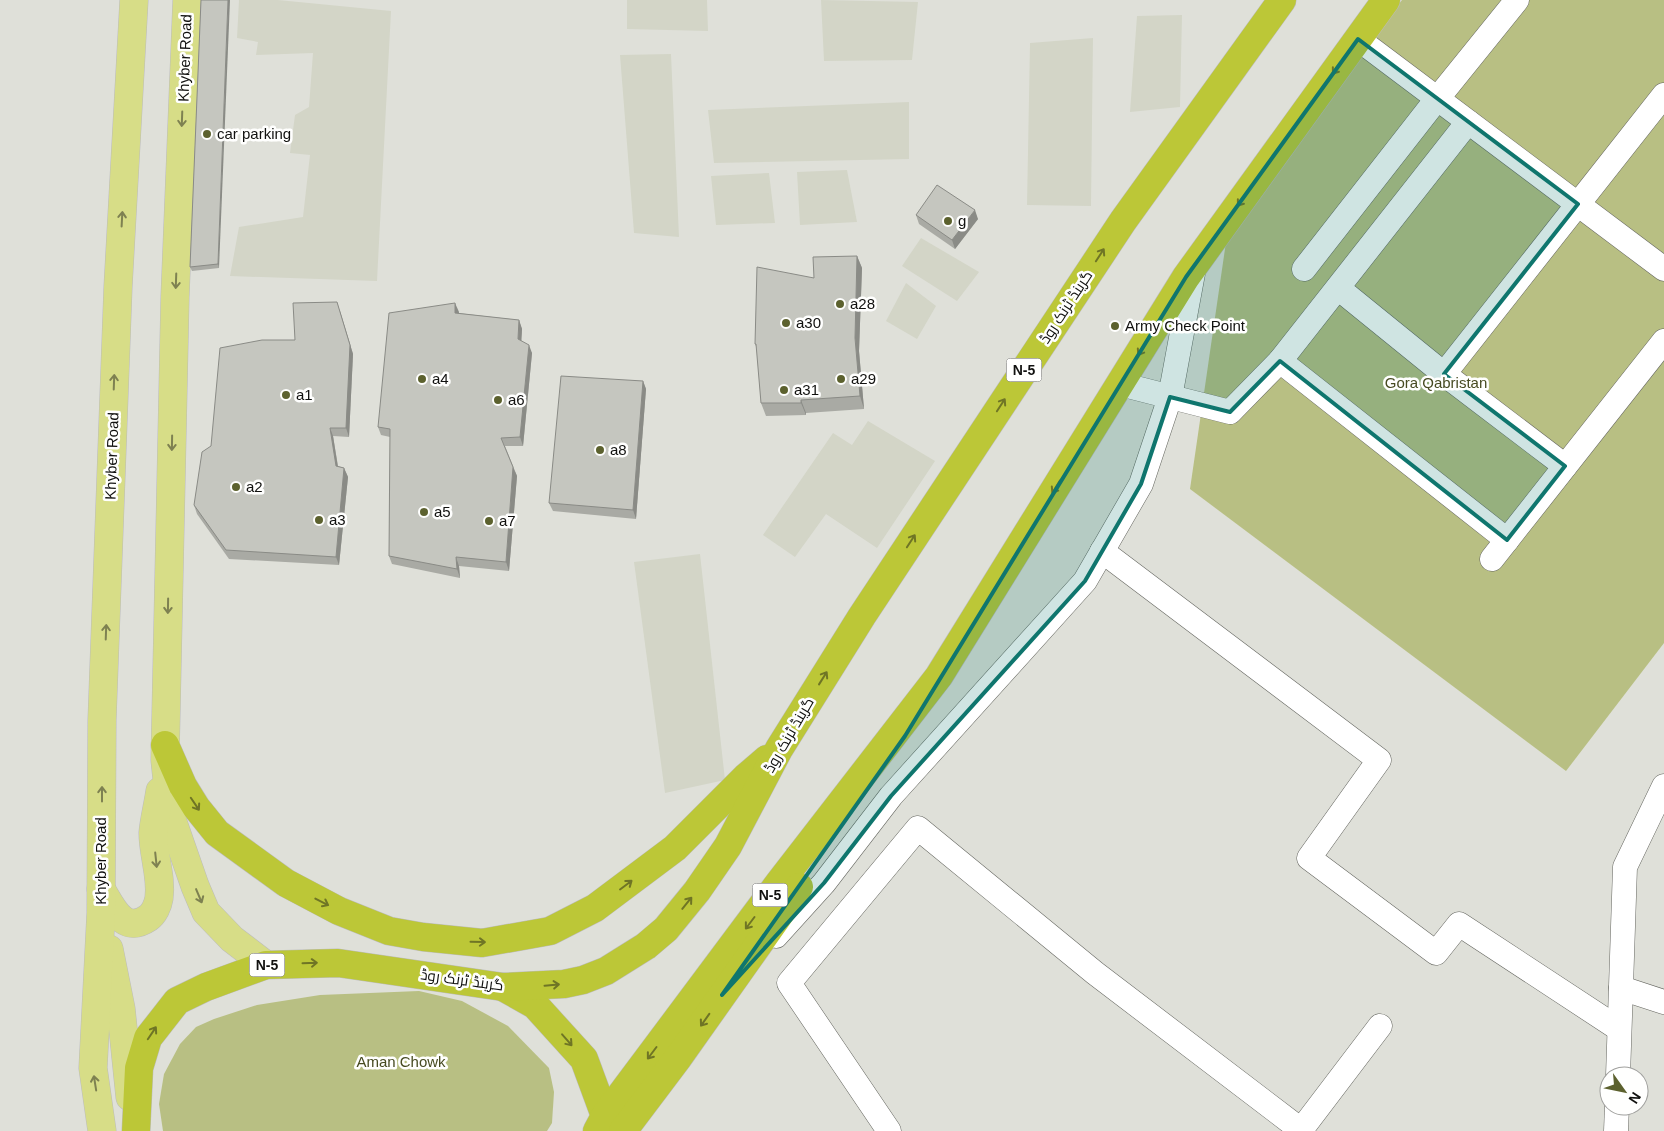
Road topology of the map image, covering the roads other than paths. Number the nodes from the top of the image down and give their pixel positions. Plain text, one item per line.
1 (134, 0) edge
2 (187, 0) edge
3 (1282, 0) edge
4 (1386, 0) edge
5 (1518, 0) edge
6 (1358, 39) junction
7 (1664, 95) edge
8 (1437, 99) junction
9 (1468, 122) junction
10 (1578, 204) junction
11 (1194, 266) junction
12 (1304, 269) dead end
13 (1664, 269) edge
14 (1338, 288) junction
15 (1664, 341) edge
16 (1280, 361) junction
17 (1444, 374) junction
18 (1120, 384) junction
19 (1170, 397) junction
20 (1565, 466) junction
21 (1507, 540) junction
22 (1102, 551) junction
23 (1492, 559) dead end
24 (939, 676) junction
25 (779, 749) junction
26 (165, 753) junction
27 (1664, 786) edge
28 (101, 901) junction
29 (266, 965) junction
30 (503, 987) junction
31 (1621, 988) junction
32 (722, 995) junction
33 (1664, 1002) edge
34 (1380, 1026) dead end
35 (1619, 1029) junction
36 (1618, 1066) edge
37 (1617, 1116) edge
38 (608, 1126) edge
39 (102, 1131) edge
40 (135, 1131) edge
41 (889, 1131) edge
42 (1616, 1131) edge

28 -> 1 main road, Khyber Road
2 -> 26 main road, Khyber Road
25 -> 3 highway, گرینڈ ٹرنک روڈ / N-5
4 - 6 highway, N-5
5 - 8 street
6 - 8 street
6 -> 11 highway, N-5
7 - 10 street
8 - 9 street
8 - 12 street
9 - 10 street
9 - 14 street
10 - 13 street
10 - 17 street
11 -> 18 highway, N-5
11 - 19 street
14 - 16 street
14 - 17 street
15 - 20 street
16 - 19 street
16 - 21 street
17 - 20 street
18 - 19 street
18 -> 24 highway, N-5
19 - 22 street
20 - 21 street
21 - 23 street
22 - 32 street
22 - 35 street
24 - 32 highway
24 -> 38 highway, N-5
26 -> 25 highway
30 -> 25 highway, گرینڈ ٹرنک روڈ / N-5
26 -> 28 main road
26 -> 29 main road
27 - 31 street
39 -> 28 main road
28 - 40 main road
29 -> 30 highway, گرینڈ ٹرنک روڈ / N-5
40 -> 29 highway, گرینڈ ٹرنک روڈ / N-5
30 -> 38 highway
31 - 33 street
31 - 35 street
32 -> 38 highway
34 - 41 street
35 - 36 street
37 - 42 street

